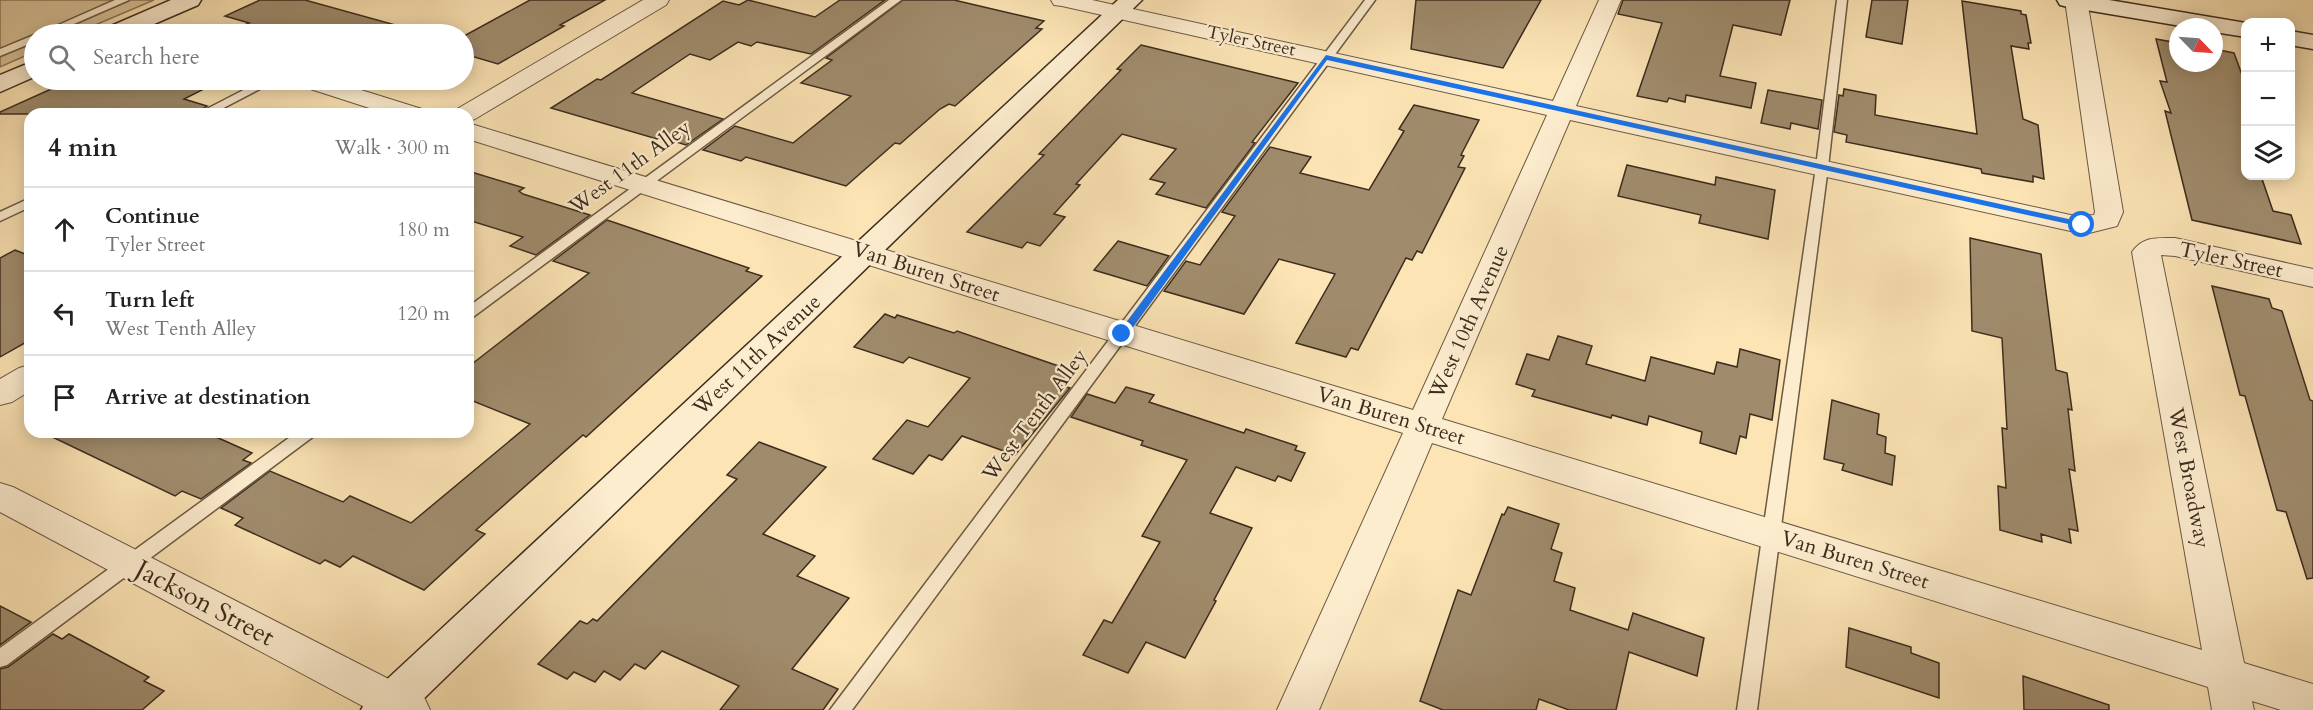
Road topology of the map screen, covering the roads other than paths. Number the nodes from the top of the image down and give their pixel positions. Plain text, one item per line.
1 (124, 0) edge
2 (190, 0) edge
3 (658, 0) edge
4 (896, 0) edge
5 (1062, 0) edge
6 (1370, 0) edge
7 (1610, 0) edge
8 (1842, 0) edge
9 (2074, 0) edge
10 (1125, 6) edge
11 (67, 24) edge
12 (136, 24) edge
13 (2241, 29) edge
14 (2295, 39) edge
15 (24, 42) edge
16 (2313, 42) edge
17 (0, 53) edge
18 (1326, 57) junction
19 (24, 73) edge
20 (0, 84) edge
21 (251, 90) edge
22 (337, 90) edge
23 (215, 108) edge
24 (394, 108) edge
25 (474, 109) edge
26 (1563, 110) junction
27 (474, 133) edge
28 (1822, 167) junction
29 (643, 185) junction
30 (24, 205) edge
31 (0, 217) edge
32 (2148, 248) joint
33 (865, 253) junction
34 (2313, 278) edge
35 (474, 310) edge
36 (1122, 334) junction
37 (24, 380) edge
38 (0, 394) edge
39 (1423, 426) junction
40 (300, 438) edge
41 (0, 496) edge
42 (1772, 534) junction
43 (129, 563) junction
44 (0, 658) edge
45 (2226, 675) junction
46 (2313, 702) edge
47 (394, 707) edge
48 (840, 710) edge
49 (1298, 710) edge
50 (1747, 710) edge
51 (2233, 710) edge

1 - 11 lane
2 - 12 main road
3 - 25 street
4 - 29 lane, West 11th Alley
5 - 10 street, Tyler Street
6 - 18 lane, West Tenth Alley
7 - 26 street, West 10th Avenue
8 - 28 lane
9 - 13 main road
9 - 28 street, Tyler Street
10 - 18 street, Tyler Street
10 - 33 main road, West 11th Avenue
14 - 16 main road
15 - 17 lane
18 - 26 street, Tyler Street
18 - 36 lane, West Tenth Alley
19 - 20 main road
21 - 23 lane
22 - 24 street
26 - 28 street, Tyler Street
26 - 39 street, West 10th Avenue
27 - 29 street, Van Buren Street
28 - 42 lane
29 - 33 street, Van Buren Street
29 - 35 lane, West 11th Alley
30 - 31 lane
32 - 34 street, Tyler Street
32 - 45 street, West Broadway
33 - 36 street, Van Buren Street
33 - 47 main road, West 11th Avenue
36 - 39 street, Van Buren Street
36 - 48 lane, West Tenth Alley
37 - 38 street
39 - 42 street, Van Buren Street
39 - 49 street, West 10th Avenue
40 - 43 lane
41 - 43 street, Jackson Street
42 - 45 street, Van Buren Street
42 - 50 lane
43 - 44 lane
43 - 47 street, Jackson Street
45 - 46 street, Van Buren Street
45 - 51 street, West Broadway

